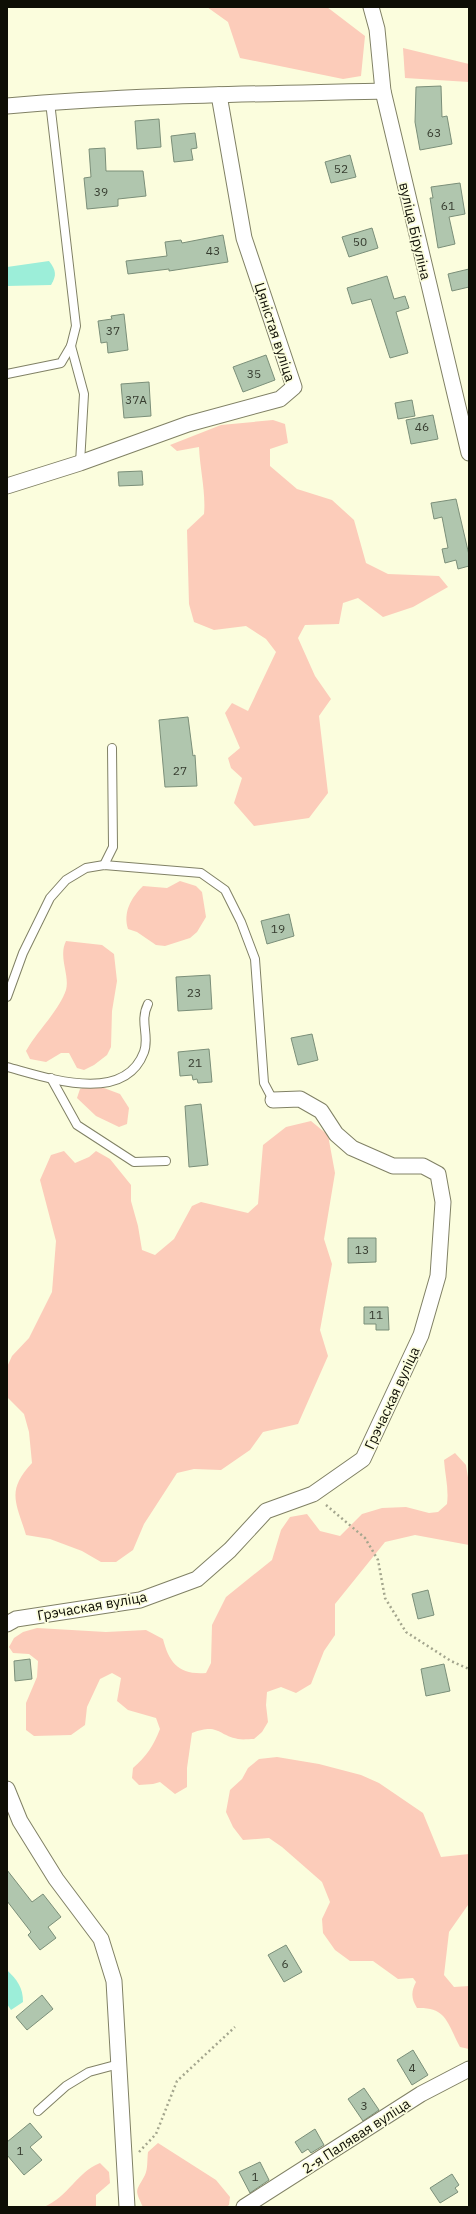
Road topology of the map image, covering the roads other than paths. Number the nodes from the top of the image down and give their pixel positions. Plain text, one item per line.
1 (371, 7) edge
2 (383, 91) junction
3 (219, 95) junction
4 (50, 102) junction
5 (7, 106) edge
6 (71, 346) junction
7 (7, 374) edge
8 (469, 453) edge
9 (80, 463) junction
10 (7, 486) edge
11 (112, 748) dead end
12 (104, 865) junction
13 (7, 997) edge
14 (148, 1004) dead end
15 (7, 1067) edge
16 (51, 1078) junction
17 (273, 1100) joint
18 (166, 1161) dead end
19 (7, 1624) edge
20 (7, 1789) edge
21 (119, 2064) junction
22 (469, 2069) edge
23 (38, 2111) dead end
24 (127, 2207) edge
25 (244, 2207) edge

1 - 2 street, вуліца Біруліна
2 - 3 street
2 - 8 street, вуліца Біруліна
3 - 4 street
3 - 9 street, Цяністая вуліца
4 - 5 street
4 - 6 lane
6 - 7 lane
6 - 9 lane
9 - 10 street, Цяністая вуліца
11 - 12 lane
12 - 13 lane
12 - 17 lane
14 - 16 lane
15 - 16 lane
16 - 18 lane
17 - 19 street, Грэчаская вуліца
20 - 21 street
21 - 23 lane
21 - 24 street
22 - 25 street, 2-я Палявая вуліца

